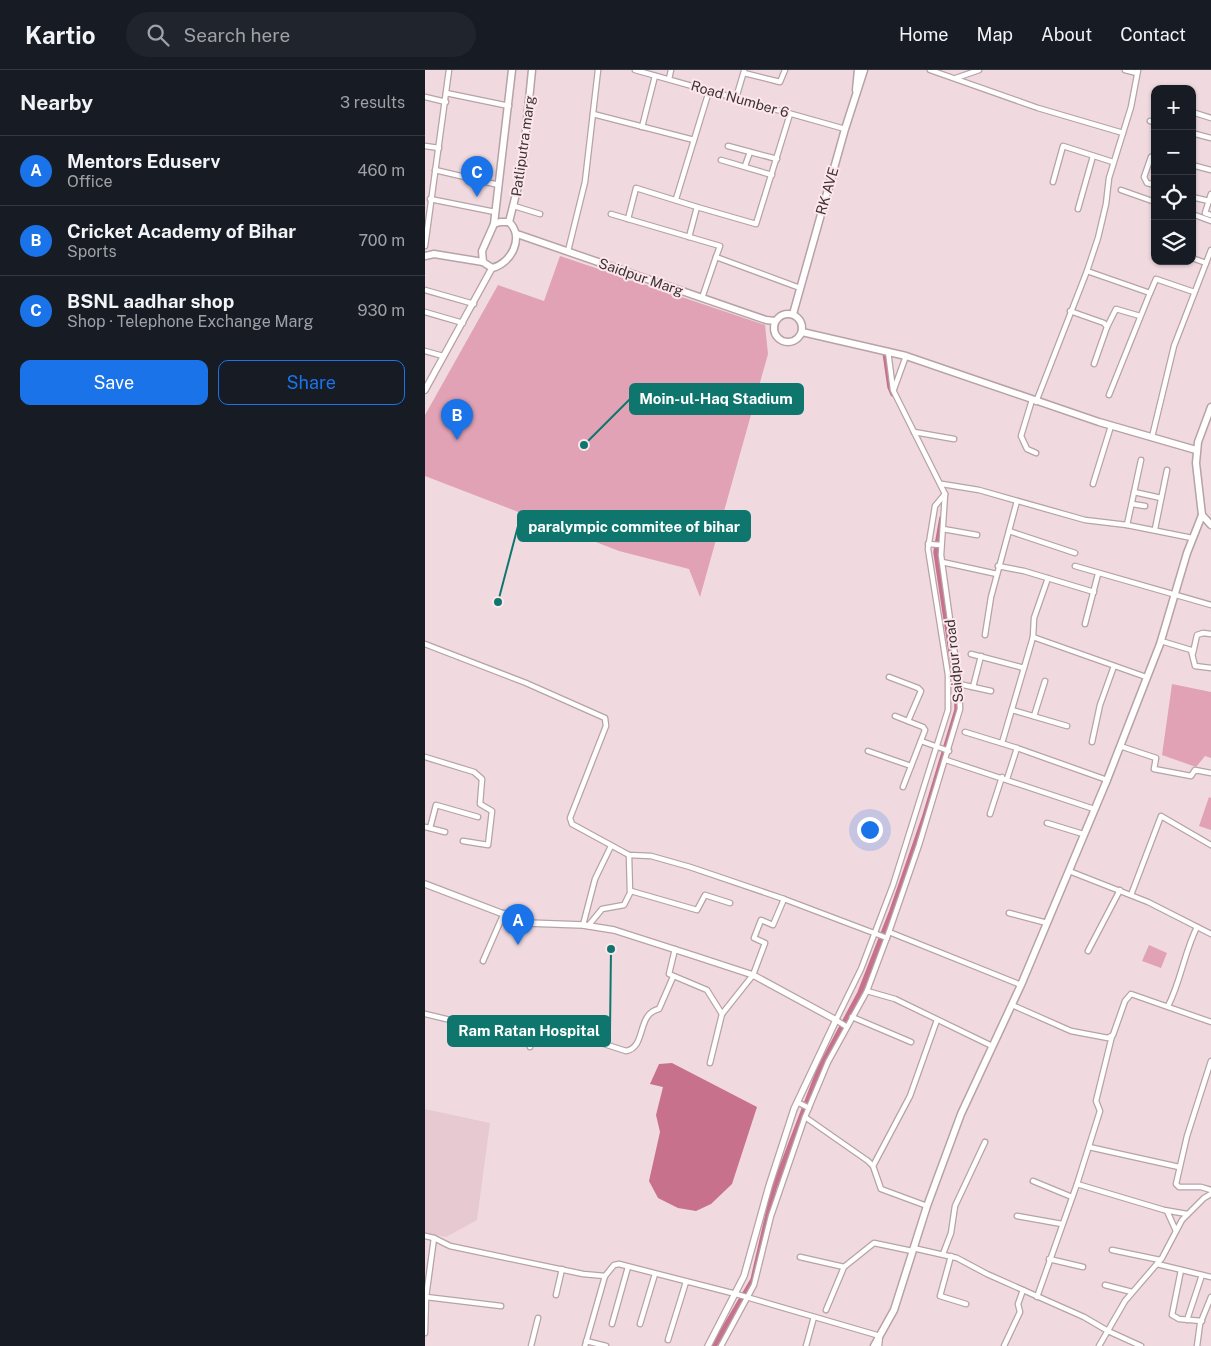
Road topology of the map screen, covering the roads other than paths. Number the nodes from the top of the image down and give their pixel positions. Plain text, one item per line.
1 (449, 70) edge
2 (512, 70) edge
3 (532, 70) edge
4 (598, 70) edge
5 (635, 70) edge
6 (671, 70) edge
7 (785, 70) edge
8 (858, 70) edge
9 (864, 70) edge
10 (931, 70) edge
11 (979, 70) edge
12 (1125, 70) edge
13 (744, 71) edge
14 (1138, 72) edge
15 (655, 76) junction
16 (955, 78) junction
17 (669, 79) junction
18 (709, 91) junction
19 (856, 91) junction
20 (447, 93) junction
21 (425, 97) edge
22 (736, 98) junction
23 (446, 102) junction
24 (509, 106) junction
25 (1196, 113) edge
26 (593, 114) junction
27 (790, 114) junction
28 (1211, 118) edge
29 (642, 127) junction
30 (845, 129) junction
31 (1123, 133) junction
32 (1196, 134) edge
33 (1211, 138) edge
34 (694, 140) junction
35 (425, 146) edge
36 (728, 146) dead end
37 (439, 148) junction
38 (750, 152) junction
39 (1093, 156) junction
40 (1151, 157) edge
41 (777, 159) junction
42 (721, 160) dead end
43 (1113, 162) junction
44 (745, 166) junction
45 (1196, 166) edge
46 (435, 170) junction
47 (1211, 170) edge
48 (772, 175) junction
49 (1053, 182) dead end
50 (1151, 184) edge
51 (499, 185) junction
52 (1121, 190) dead end
53 (1211, 194) edge
54 (1196, 197) edge
55 (430, 199) junction
56 (676, 199) junction
57 (1151, 201) edge
58 (1209, 201) junction
59 (514, 206) junction
60 (697, 207) junction
61 (1077, 209) dead end
62 (495, 212) junction
63 (540, 214) dead end
64 (611, 214) dead end
65 (1196, 215) edge
66 (1211, 215) edge
67 (628, 219) junction
68 (1211, 221) edge
69 (509, 222) junction
70 (494, 224) junction
71 (517, 234) junction
72 (689, 237) junction
73 (425, 246) edge
74 (1211, 250) edge
75 (482, 251) junction
76 (568, 251) junction
77 (425, 256) edge
78 (717, 257) junction
79 (1196, 259) edge
80 (470, 260) junction
81 (483, 262) junction
82 (1206, 263) junction
83 (493, 268) junction
84 (1087, 271) junction
85 (800, 288) junction
86 (425, 290) edge
87 (1194, 292) junction
88 (1149, 293) junction
89 (702, 298) junction
90 (474, 304) junction
91 (1070, 311) junction
92 (425, 312) edge
93 (793, 314) junction
94 (1140, 316) junction
95 (766, 320) junction
96 (775, 321) junction
97 (463, 323) junction
98 (1107, 327) junction
99 (773, 328) junction
100 (802, 332) junction
101 (425, 350) edge
102 (888, 352) junction
103 (443, 356) junction
104 (906, 356) junction
105 (1095, 364) dead end
106 (427, 382) edge
107 (425, 390) edge
108 (893, 390) junction
109 (1109, 395) dead end
110 (1034, 401) junction
111 (1211, 407) edge
112 (1111, 426) junction
113 (914, 432) junction
114 (1152, 437) junction
115 (954, 439) dead end
116 (1197, 450) junction
117 (1036, 453) dead end
118 (1141, 460) dead end
119 (1167, 470) dead end
120 (942, 484) junction
121 (1093, 484) dead end
122 (1134, 492) junction
123 (945, 494) junction
124 (1161, 498) junction
125 (1017, 501) junction
126 (1132, 504) junction
127 (1145, 506) dead end
128 (1202, 515) junction
129 (1127, 525) junction
130 (1211, 525) edge
131 (943, 529) junction
132 (1155, 529) junction
133 (1009, 531) junction
134 (977, 536) dead end
135 (1192, 538) junction
136 (930, 544) junction
137 (940, 545) junction
138 (1075, 553) dead end
139 (942, 562) junction
140 (998, 566) junction
141 (1075, 566) dead end
142 (997, 574) junction
143 (1098, 574) junction
144 (1048, 578) junction
145 (1094, 592) junction
146 (1174, 595) junction
147 (1211, 605) edge
148 (1085, 624) dead end
149 (1211, 634) edge
150 (985, 635) dead end
151 (1033, 637) junction
152 (1161, 641) junction
153 (425, 644) edge
154 (971, 654) dead end
155 (981, 656) junction
156 (1192, 656) junction
157 (1114, 666) junction
158 (1025, 668) junction
159 (1211, 668) edge
160 (889, 677) dead end
161 (1146, 677) junction
162 (1045, 680) dead end
163 (959, 684) junction
164 (973, 687) junction
165 (991, 691) dead end
166 (951, 697) junction
167 (959, 698) junction
168 (1012, 710) junction
169 (895, 716) dead end
170 (1034, 716) junction
171 (908, 721) junction
172 (1067, 726) dead end
173 (965, 732) dead end
174 (921, 741) junction
175 (1092, 742) dead end
176 (1002, 743) junction
177 (1120, 746) junction
178 (938, 748) junction
179 (1017, 748) junction
180 (868, 751) dead end
181 (948, 751) junction
182 (425, 757) edge
183 (946, 760) junction
184 (911, 766) junction
185 (1211, 773) edge
186 (1005, 778) junction
187 (1107, 780) junction
188 (903, 787) dead end
189 (1094, 810) junction
190 (990, 814) dead end
191 (478, 818) dead end
192 (1047, 822) dead end
193 (427, 827) edge
194 (445, 832) dead end
195 (1083, 834) junction
196 (463, 840) dead end
197 (1211, 845) edge
198 (611, 846) junction
199 (629, 855) junction
200 (1069, 871) junction
201 (425, 884) edge
202 (1120, 890) junction
203 (631, 891) junction
204 (1131, 895) junction
205 (784, 899) junction
206 (730, 904) dead end
207 (504, 913) junction
208 (1009, 913) dead end
209 (1047, 923) junction
210 (586, 926) junction
211 (1197, 927) junction
212 (889, 932) junction
213 (876, 933) junction
214 (1211, 934) edge
215 (885, 938) junction
216 (675, 949) junction
217 (1088, 951) dead end
218 (483, 961) dead end
219 (753, 975) junction
220 (673, 977) junction
221 (1021, 985) junction
222 (867, 991) junction
223 (1012, 1005) junction
224 (1168, 1006) junction
225 (425, 1014) edge
226 (722, 1014) junction
227 (852, 1017) junction
228 (836, 1020) junction
229 (937, 1020) junction
230 (1211, 1022) edge
231 (463, 1023) dead end
232 (845, 1026) junction
233 (1112, 1036) junction
234 (911, 1042) dead end
235 (992, 1046) junction
236 (530, 1047) dead end
237 (1211, 1062) edge
238 (710, 1063) dead end
239 (798, 1103) junction
240 (807, 1107) junction
241 (805, 1117) junction
242 (985, 1142) dead end
243 (1089, 1147) junction
244 (873, 1166) junction
245 (1179, 1167) junction
246 (1033, 1181) dead end
247 (1077, 1184) junction
248 (1211, 1192) edge
249 (1072, 1197) junction
250 (927, 1206) junction
251 (1167, 1211) junction
252 (1187, 1214) junction
253 (1017, 1216) dead end
254 (1062, 1224) junction
255 (1176, 1231) junction
256 (425, 1236) edge
257 (434, 1238) junction
258 (913, 1250) junction
259 (1112, 1250) dead end
260 (943, 1254) junction
261 (951, 1256) junction
262 (800, 1257) dead end
263 (1049, 1259) junction
264 (1158, 1262) junction
265 (629, 1267) junction
266 (844, 1267) junction
267 (1083, 1267) dead end
268 (561, 1269) junction
269 (1181, 1270) junction
270 (655, 1274) junction
271 (1202, 1275) junction
272 (1210, 1275) edge
273 (605, 1276) junction
274 (686, 1282) junction
275 (1105, 1285) dead end
276 (1023, 1290) junction
277 (1132, 1292) junction
278 (738, 1294) junction
279 (556, 1295) dead end
280 (1037, 1296) junction
281 (426, 1297) edge
282 (748, 1297) junction
283 (1211, 1297) edge
284 (966, 1304) dead end
285 (501, 1306) dead end
286 (826, 1310) dead end
287 (814, 1317) junction
288 (537, 1318) dead end
289 (1187, 1320) junction
290 (1201, 1321) junction
291 (612, 1324) dead end
292 (640, 1324) dead end
293 (1107, 1331) junction
294 (425, 1333) edge
295 (880, 1336) junction
296 (668, 1340) dead end
297 (586, 1343) edge
298 (531, 1346) edge
299 (606, 1346) edge
300 (708, 1346) edge
301 (721, 1346) edge
302 (806, 1346) edge
303 (874, 1346) edge
304 (879, 1346) edge
305 (1004, 1346) edge
306 (1099, 1346) edge
307 (1141, 1346) edge
308 (1197, 1346) edge

1 - 20 street
2 - 24 main road
3 - 59 main road, Patliputra marg
4 - 26 street
5 - 15 street, Road Number 6
6 - 17 street
7 - 13 street
8 - 19 main road
9 - 19 main road, RK AVE
10 - 16 street
11 - 16 street
12 - 14 street
13 - 22 street
14 - 31 street
15 - 17 street, Road Number 6
15 - 29 street
16 - 31 street
17 - 18 street, Road Number 6
18 - 22 street, Road Number 6
18 - 34 street
19 - 30 main road, RK AVE
20 - 23 street
20 - 24 street
21 - 23 street
22 - 27 street, Road Number 6
23 - 37 street
24 - 51 main road
25 - 28 street
26 - 29 street
26 - 76 street
27 - 30 street, Road Number 6
27 - 41 street
29 - 34 street
30 - 85 main road, RK AVE
31 - 43 street
32 - 33 street
34 - 56 street
35 - 37 street
36 - 38 street
37 - 46 street
38 - 41 street
38 - 44 street
39 - 43 street
39 - 49 street
39 - 61 street
40 - 50 street
41 - 48 street
42 - 44 street
43 - 84 street
44 - 48 street
45 - 47 street
46 - 51 street
46 - 55 street
48 - 60 street
51 - 62 main road
52 - 57 street
53 - 58 street
54 - 58 street
55 - 62 street
55 - 73 street
56 - 60 street
56 - 67 street
58 - 66 street
59 - 63 street
59 - 69 main road, Patliputra marg
60 - 72 street
62 - 70 main road
64 - 67 street
65 - 68 street
67 - 72 street
69 - 70 main road
69 - 71 main road
70 - 75 main road
71 - 76 main road, Saidpur Marg
71 - 83 main road
72 - 78 street
74 - 82 street
75 - 80 main road
75 - 81 main road
76 - 89 main road, Saidpur Marg
77 - 80 main road
78 - 85 street
78 - 89 street
79 - 82 street
80 - 81 main road
81 - 83 main road
82 - 87 street
83 - 90 street
84 - 88 street
84 - 91 street
85 - 93 main road, RK AVE
86 - 90 street
87 - 88 street
87 - 114 street
88 - 94 street
89 - 95 main road, Saidpur Marg
90 - 97 street
91 - 98 street
91 - 110 street
92 - 97 street
93 - 96 main road
93 - 100 main road
94 - 98 street
94 - 109 street
95 - 96 main road, Saidpur Marg
95 - 99 main road
96 - 99 main road
97 - 103 street
98 - 105 street
99 - 100 main road
100 - 102 main road
101 - 103 street
102 - 104 main road
102 - 108 street, Saidpur road
103 - 106 street
104 - 108 street
104 - 110 main road
106 - 107 street
108 - 113 street, Saidpur road
110 - 112 main road
110 - 117 street
111 - 116 main road
112 - 114 main road
112 - 121 street
113 - 115 street
113 - 120 street, Saidpur road
114 - 116 main road
116 - 128 main road
118 - 122 street
119 - 124 street
120 - 123 street, Saidpur road
120 - 125 street
122 - 124 street
122 - 126 street
123 - 131 street, Saidpur road
123 - 136 street
124 - 132 street
125 - 129 street
125 - 133 street
126 - 127 street
126 - 129 street
128 - 130 main road
128 - 135 main road
129 - 132 street
131 - 134 street
131 - 137 street, Saidpur road
132 - 135 street
133 - 138 street
133 - 140 street
135 - 146 main road
136 - 137 street
136 - 166 street
137 - 139 street, Saidpur road
139 - 142 street
139 - 163 street, Saidpur road
140 - 142 street
140 - 144 street
141 - 143 street
142 - 150 street
143 - 145 street
143 - 146 street
144 - 145 street
144 - 151 street
145 - 148 street
146 - 147 street
146 - 152 main road
149 - 156 street
151 - 157 street
151 - 158 street
152 - 156 street
152 - 161 main road
153 - 198 street
154 - 155 street
155 - 158 street
155 - 164 street
156 - 159 street
157 - 161 street
157 - 175 street
158 - 168 street
160 - 171 street
161 - 177 main road
162 - 170 street
163 - 164 street
163 - 167 street, Saidpur road
164 - 165 street
166 - 167 street
166 - 178 street
167 - 181 street, Saidpur road
168 - 170 street
168 - 176 street
169 - 171 street
170 - 172 street
171 - 174 street
173 - 176 street
174 - 178 street
174 - 184 street
176 - 179 street
177 - 185 street
177 - 187 main road
178 - 181 street
178 - 213 street
179 - 186 street
179 - 187 street
180 - 184 street
181 - 183 street, Saidpur road
182 - 196 street
183 - 186 street
183 - 212 street, Saidpur road
184 - 188 street
186 - 189 street
186 - 190 street
187 - 189 main road
189 - 195 main road
191 - 193 street
192 - 195 street
193 - 194 street
195 - 200 main road
197 - 204 street
198 - 199 street
198 - 210 street
199 - 203 street
199 - 205 street
200 - 202 street
200 - 209 main road
201 - 207 street
202 - 204 street
202 - 217 street
203 - 206 street
203 - 210 street
204 - 211 street
205 - 213 street
205 - 219 street
207 - 210 street
207 - 218 street
208 - 209 street
209 - 221 main road
210 - 216 street
211 - 214 street
211 - 224 street
212 - 215 street, Saidpur road
212 - 221 street
213 - 215 street
213 - 228 street
215 - 222 street, Saidpur road
216 - 219 street
216 - 220 street
219 - 226 street
219 - 228 street
220 - 226 street
220 - 236 street
221 - 223 main road
222 - 227 street, Saidpur road
222 - 229 street
223 - 233 street
223 - 235 main road
224 - 230 street
224 - 233 street
225 - 231 street
226 - 238 street
227 - 232 street, Saidpur road
227 - 234 street
228 - 232 street
228 - 239 street
229 - 235 street
229 - 244 street
232 - 240 street, Saidpur road
233 - 243 street
235 - 250 main road
237 - 245 street
239 - 240 street
239 - 278 street
240 - 241 street, Saidpur road
241 - 244 street
241 - 282 street, Saidpur road
242 - 260 street
243 - 245 street
243 - 247 street
244 - 250 street
245 - 248 street
246 - 249 street
247 - 249 street
247 - 251 street
248 - 252 street
249 - 254 street
250 - 258 main road
251 - 252 street
251 - 255 street
252 - 255 street
253 - 254 street
254 - 263 street
255 - 264 street
256 - 257 street
257 - 268 street
257 - 281 street
258 - 260 street
258 - 266 street
258 - 295 main road
259 - 264 street
260 - 261 street
261 - 276 street
261 - 284 street
262 - 266 street
263 - 267 street
263 - 280 street
264 - 269 street
264 - 277 street
265 - 270 street
265 - 273 street
265 - 291 street
266 - 286 street
268 - 273 street
268 - 279 street
269 - 271 street
269 - 289 street
270 - 274 street
270 - 292 street
271 - 272 street
271 - 289 street
273 - 297 street
274 - 278 street
274 - 296 street
275 - 277 street
276 - 280 street
276 - 305 street
277 - 293 street
278 - 282 street
278 - 300 street
280 - 293 street
281 - 285 street
281 - 294 street
282 - 287 street
282 - 301 street, Saidpur road
283 - 290 street
287 - 295 street
287 - 302 street
288 - 298 street
289 - 290 street
290 - 308 street
293 - 306 street
293 - 307 street
295 - 303 main road
295 - 304 street
297 - 299 street

